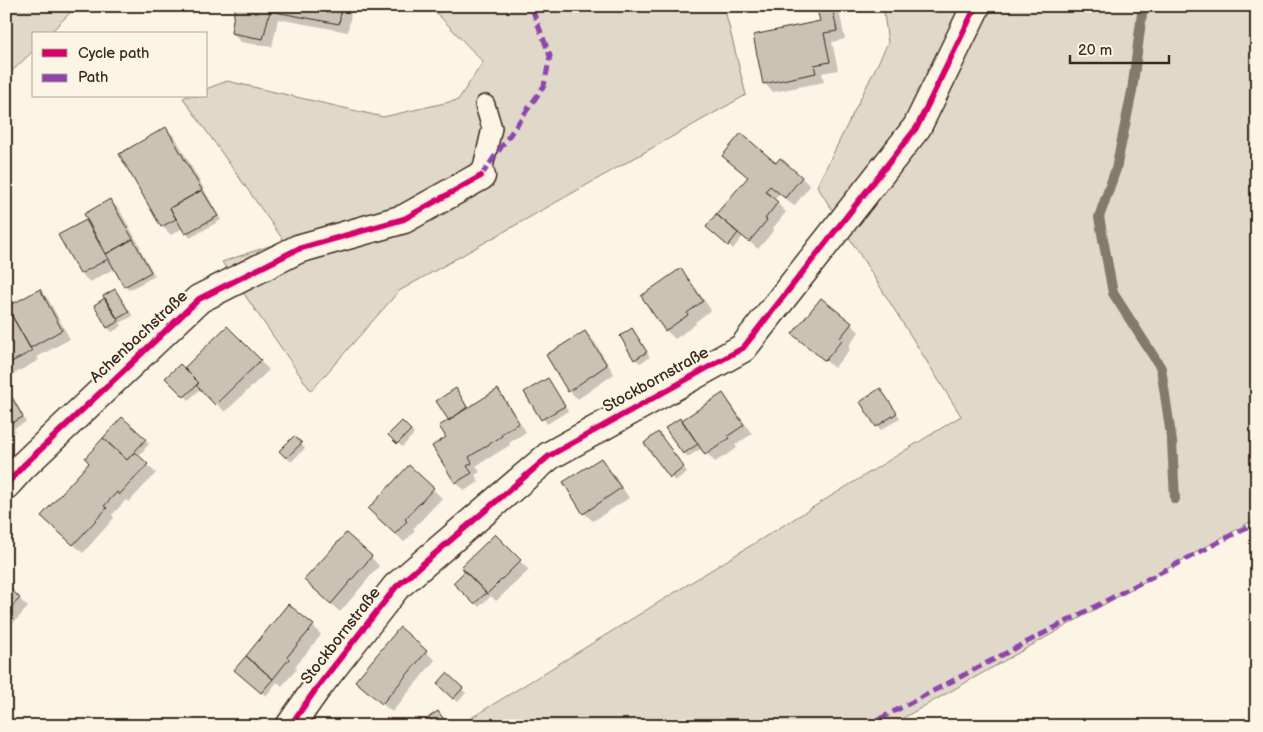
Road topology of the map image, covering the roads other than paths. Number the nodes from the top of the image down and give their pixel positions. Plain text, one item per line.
1 (976, 6) edge
2 (485, 106) dead end
3 (481, 176) joint
4 (6, 485) edge
5 (290, 726) edge

1 - 5 street, Stockbornstraße
2 - 3 lane
3 - 4 street, Achenbachstraße

